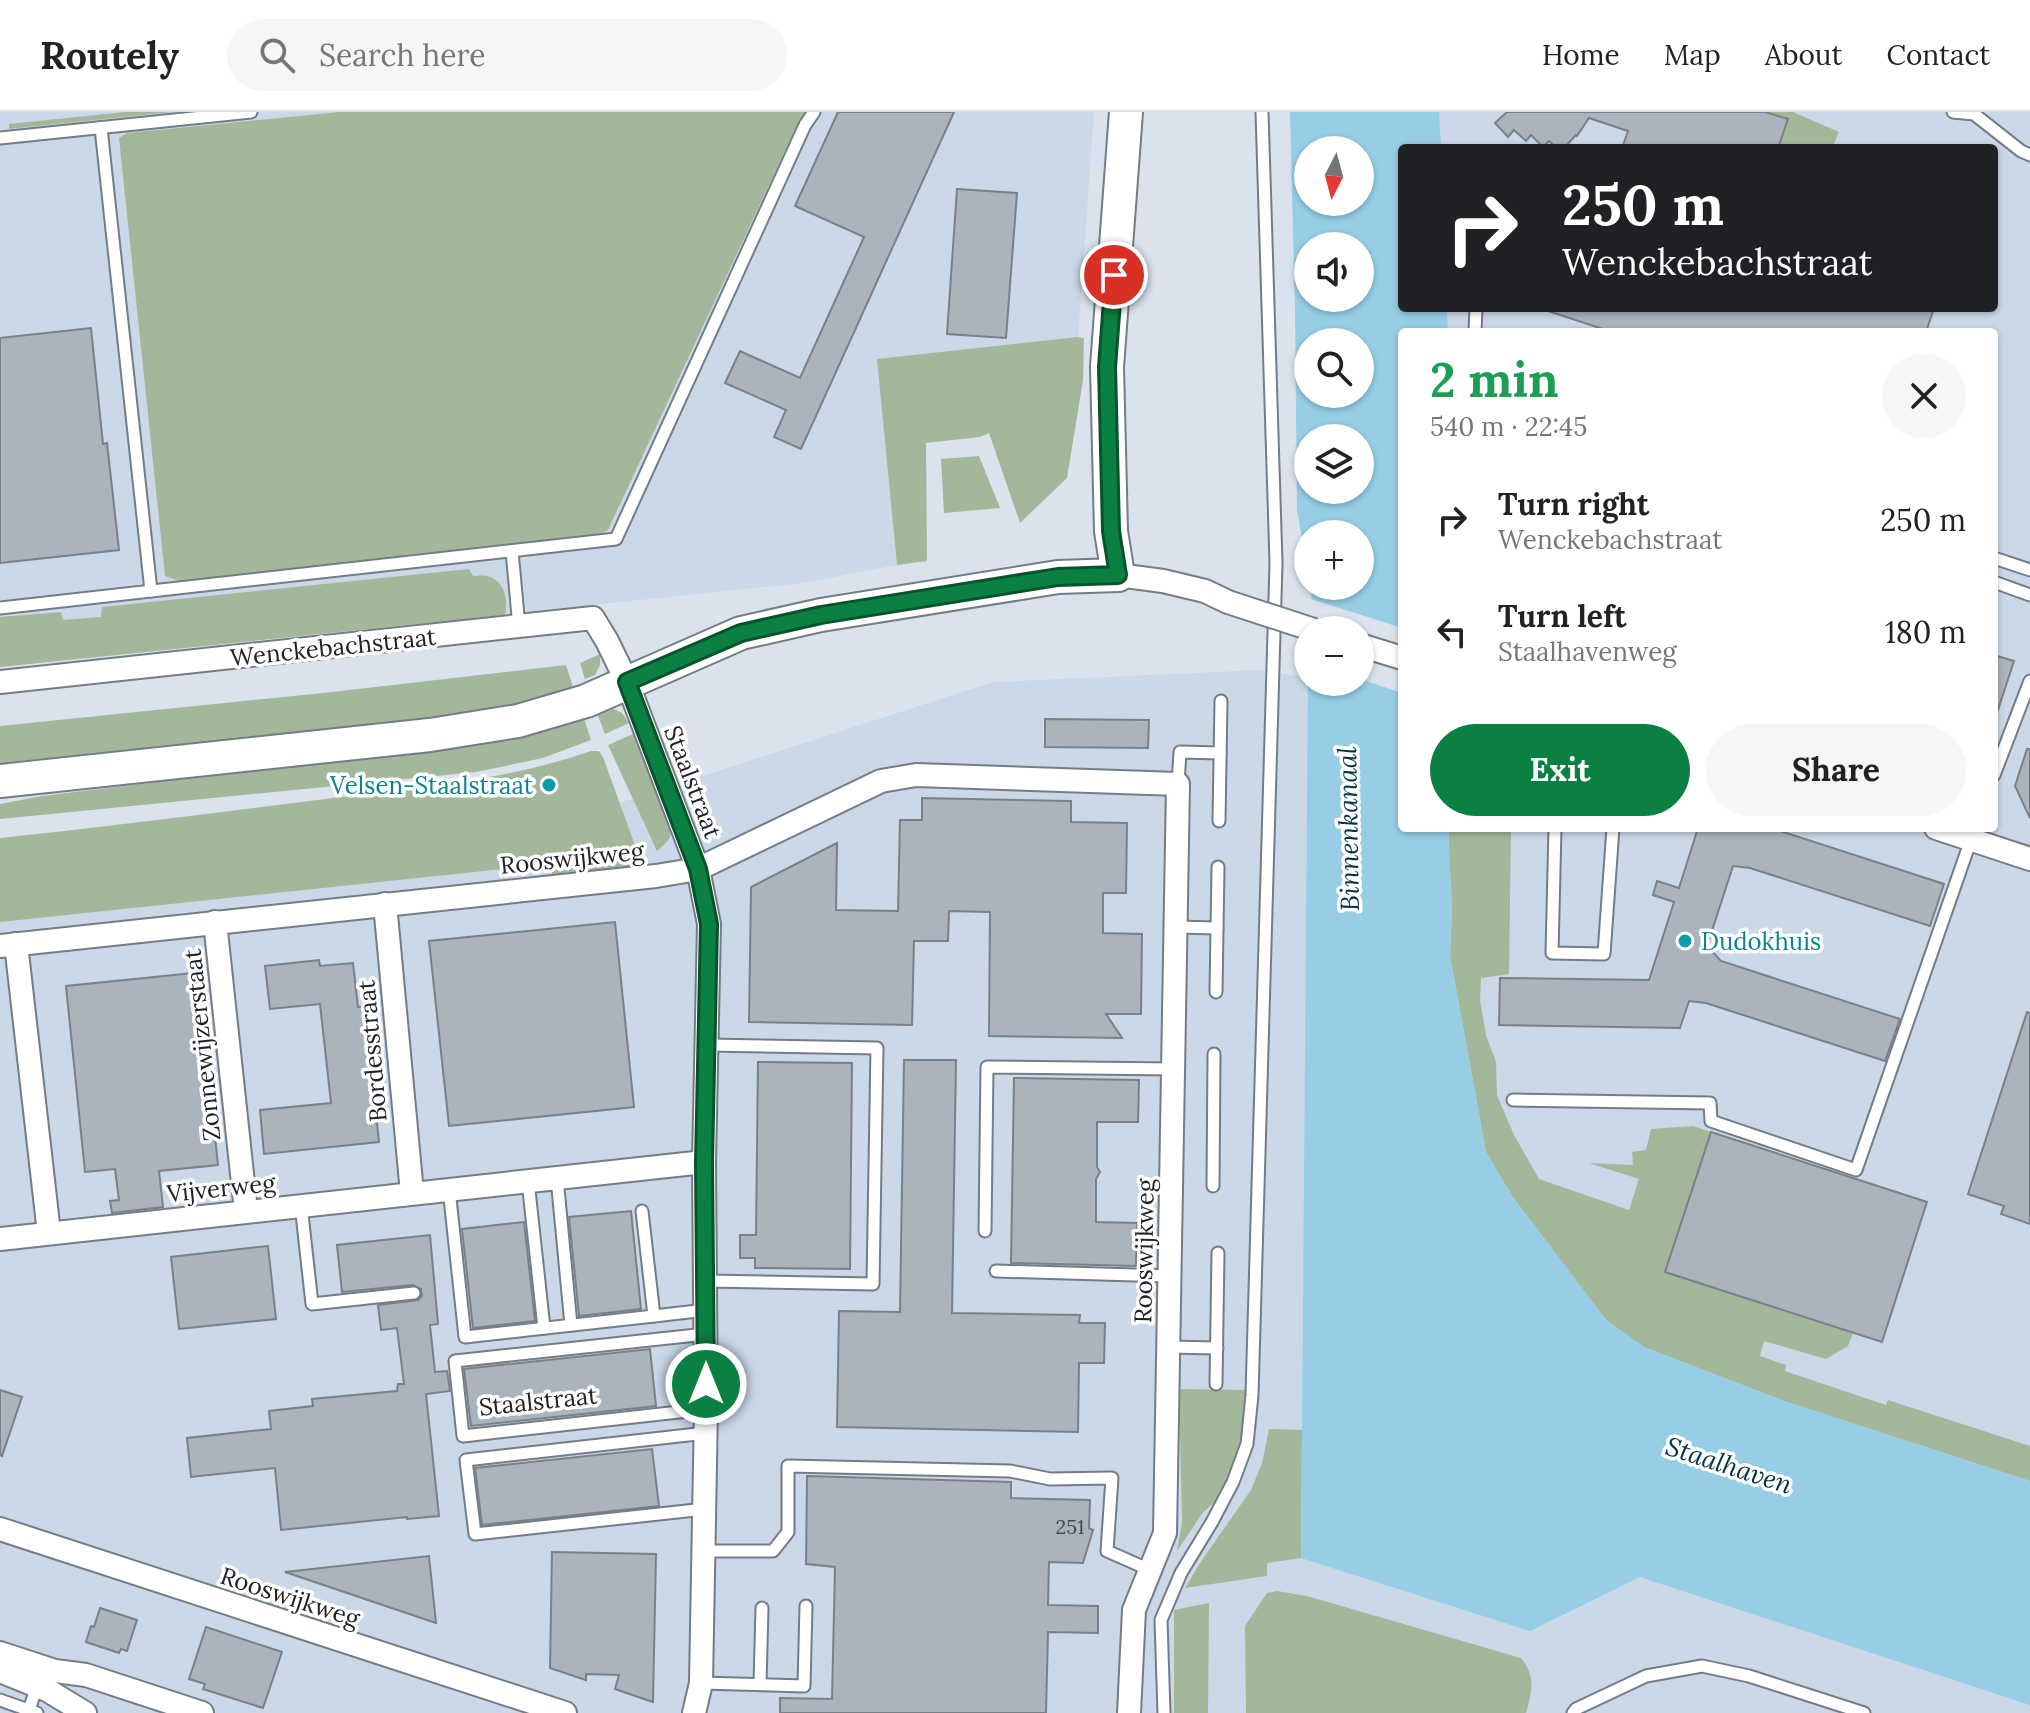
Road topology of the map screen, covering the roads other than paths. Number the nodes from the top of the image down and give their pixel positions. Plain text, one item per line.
1 (251, 112) edge
2 (814, 112) edge
3 (1126, 112) edge
4 (1262, 112) edge
5 (1953, 112) edge
6 (101, 128) junction
7 (0, 138) edge
8 (2030, 155) edge
9 (512, 551) junction
10 (1998, 559) edge
11 (2030, 570) edge
12 (1118, 575) junction
13 (1998, 583) edge
14 (151, 591) junction
15 (2030, 595) edge
16 (0, 608) edge
17 (1294, 623) edge
18 (519, 627) junction
19 (1374, 649) edge
20 (1398, 657) edge
21 (2030, 681) edge
22 (0, 682) edge
23 (627, 682) junction
24 (1221, 701) dead end
25 (1220, 753) junction
26 (1998, 765) edge
27 (0, 781) edge
28 (1178, 784) junction
29 (1219, 821) dead end
30 (1555, 832) edge
31 (1613, 832) edge
32 (1974, 834) edge
33 (2030, 859) edge
34 (1218, 867) dead end
35 (698, 869) junction
36 (385, 904) junction
37 (215, 922) junction
38 (1176, 927) junction
39 (1217, 928) junction
40 (8, 945) edge
41 (1216, 992) dead end
42 (707, 1045) junction
43 (1214, 1054) dead end
44 (1173, 1069) junction
45 (1513, 1100) dead end
46 (704, 1162) junction
47 (557, 1178) junction
48 (528, 1181) junction
49 (1213, 1186) dead end
50 (449, 1189) junction
51 (412, 1193) junction
52 (301, 1205) junction
53 (246, 1211) junction
54 (642, 1211) dead end
55 (985, 1231) dead end
56 (49, 1233) junction
57 (0, 1239) edge
58 (1218, 1253) dead end
59 (996, 1271) dead end
60 (1169, 1276) junction
61 (706, 1281) junction
62 (414, 1293) dead end
63 (706, 1310) junction
64 (654, 1316) junction
65 (571, 1325) junction
66 (544, 1328) junction
67 (707, 1334) junction
68 (1168, 1347) junction
69 (1217, 1348) junction
70 (1216, 1384) dead end
71 (706, 1409) junction
72 (706, 1433) junction
73 (705, 1509) junction
74 (0, 1529) edge
75 (704, 1551) junction
76 (1150, 1570) junction
77 (806, 1606) dead end
78 (762, 1608) dead end
79 (0, 1653) edge
80 (0, 1671) edge
81 (45, 1674) junction
82 (701, 1683) junction
83 (760, 1684) junction
84 (0, 1700) edge
85 (31, 1712) edge
86 (85, 1713) edge
87 (155, 1713) edge
88 (202, 1713) edge
89 (565, 1713) edge
90 (694, 1713) edge
91 (1129, 1713) edge
92 (1164, 1713) edge
93 (1573, 1713) edge
94 (1864, 1713) edge

1 - 6 lane
2 - 9 lane
3 - 12 street
4 - 92 lane
5 - 8 lane
6 - 7 lane
6 - 14 lane
9 - 14 lane
9 - 18 lane
10 - 11 lane
12 - 17 street, bridge
12 - 23 street
13 - 15 lane
14 - 16 lane
18 - 22 street, Wenckebachstraat
18 - 23 street, Wenckebachstraat
19 - 20 street
21 - 26 lane
23 - 27 street
23 - 35 street, Staalstraat
24 - 25 lane
25 - 28 lane, Rooswijkweg
25 - 29 lane
28 - 35 street, Rooswijkweg
28 - 38 street, Rooswijkweg
30 - 31 lane
32 - 33 street
32 - 45 lane
34 - 39 lane
35 - 36 street, Rooswijkweg
35 - 42 street, Staalstraat
36 - 37 street, Rooswijkweg
36 - 51 street, Bordesstraat
37 - 40 street, Rooswijkweg
37 - 53 street, Zonnewijzerstaat
38 - 39 lane
38 - 44 street, Rooswijkweg
39 - 41 lane
40 - 56 street
42 - 46 street, Staalstraat
42 - 61 lane
43 - 49 lane
44 - 55 lane
44 - 60 street, Rooswijkweg
46 - 47 street, Vijverweg
46 - 61 street, Staalstraat
47 - 48 street, Vijverweg
47 - 65 lane
48 - 50 street, Vijverweg
48 - 66 lane
50 - 51 street, Vijverweg
50 - 66 lane
51 - 52 street, Vijverweg
52 - 53 street, Vijverweg
52 - 62 lane
53 - 56 street, Vijverweg
54 - 64 lane
56 - 57 street, Vijverweg
58 - 69 lane
59 - 60 lane
60 - 68 street, Rooswijkweg
61 - 63 street, Staalstraat
63 - 64 lane
63 - 67 street, Staalstraat
64 - 65 lane
65 - 66 lane
67 - 71 street, Staalstraat
67 - 71 lane, Staalstraat
68 - 69 lane
68 - 76 street, Rooswijkweg
69 - 70 lane
71 - 72 street, Staalstraat
72 - 73 street, Staalstraat
72 - 73 lane
73 - 75 street, Staalstraat
74 - 89 street, Rooswijkweg
75 - 76 lane
75 - 82 street, Staalstraat
76 - 91 street, Rooswijkweg
77 - 83 lane
78 - 83 lane
79 - 81 street
80 - 81 street
81 - 85 lane
81 - 86 street
81 - 87 street
81 - 88 street
82 - 83 lane
82 - 90 street, Staalstraat
84 - 85 lane
93 - 94 lane

